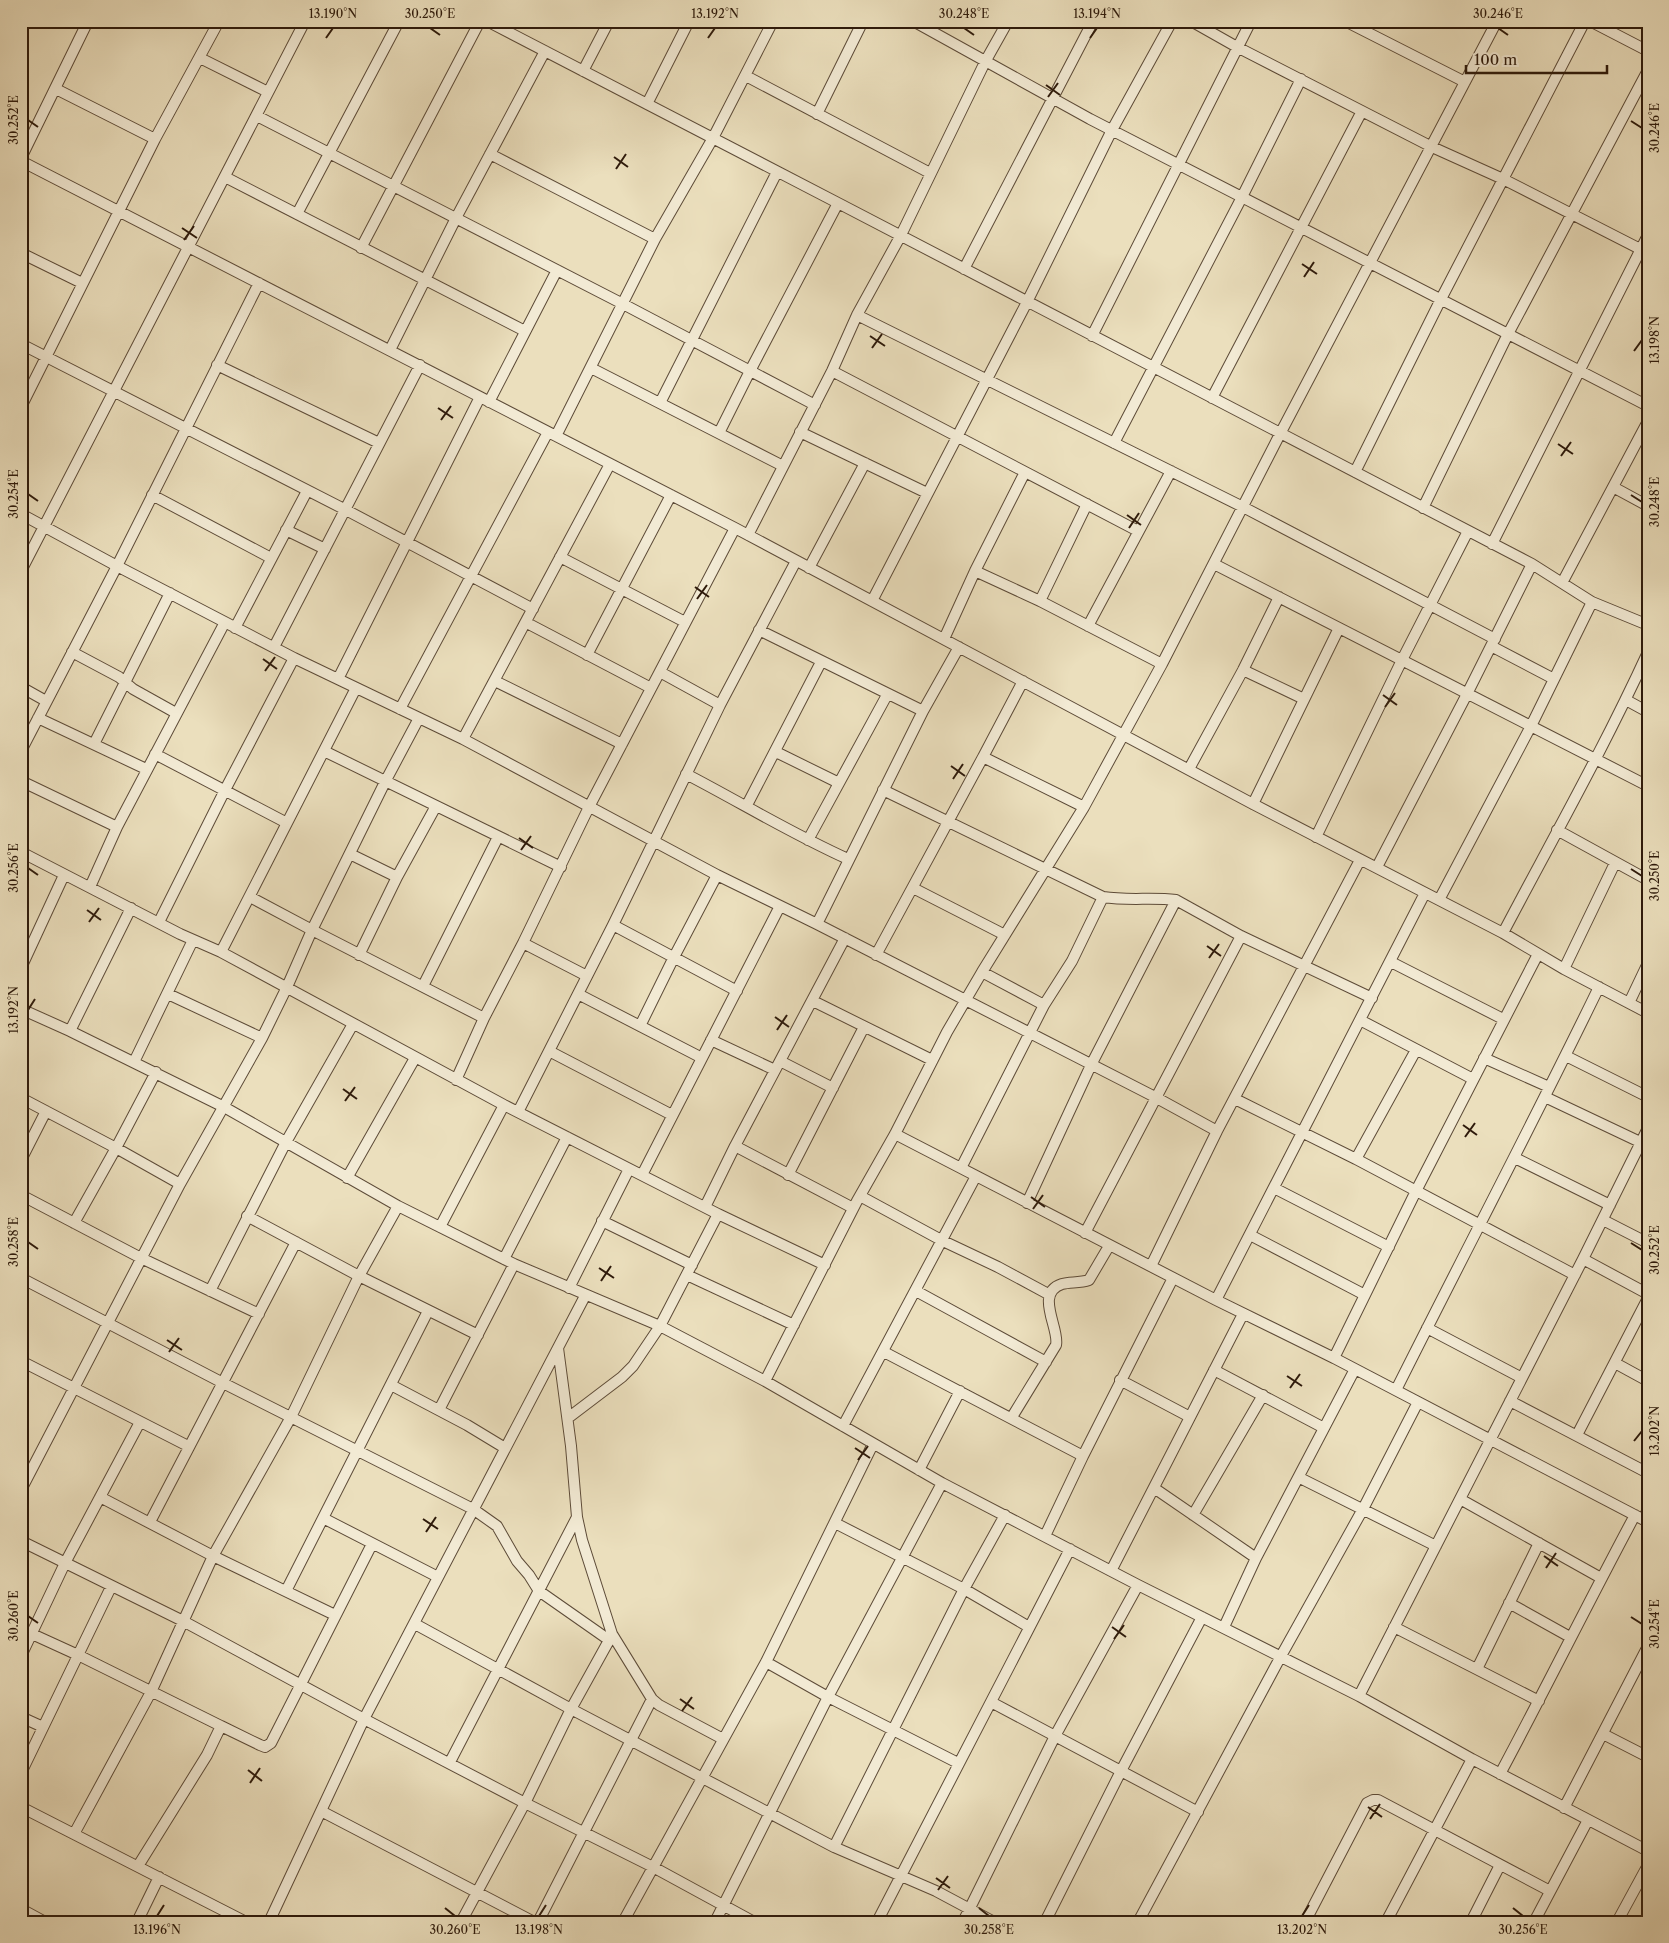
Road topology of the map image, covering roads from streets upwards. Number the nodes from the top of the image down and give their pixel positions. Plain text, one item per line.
1 (88, 21) edge
2 (219, 21) edge
3 (305, 21) edge
4 (399, 21) edge
5 (480, 21) edge
6 (486, 21) edge
7 (609, 21) edge
8 (689, 21) edge
9 (773, 21) edge
10 (863, 21) edge
11 (913, 21) edge
12 (1008, 21) edge
13 (1093, 21) edge
14 (1172, 21) edge
15 (1191, 21) edge
16 (1251, 21) edge
17 (1346, 21) edge
18 (1497, 21) edge
19 (1585, 21) edge
20 (1590, 21) edge
21 (1237, 47) junction
22 (545, 51) junction
23 (1648, 51) edge
24 (200, 58) junction
25 (985, 62) junction
26 (1648, 70) edge
27 (583, 71) junction
28 (746, 76) junction
29 (1300, 79) junction
30 (1465, 82) junction
31 (56, 89) junction
32 (268, 92) junction
33 (1052, 99) junction
34 (647, 104) junction
35 (1362, 111) junction
36 (817, 114) junction
37 (256, 116) junction
38 (1112, 130) junction
39 (713, 138) junction
40 (155, 139) junction
41 (1432, 147) junction
42 (329, 152) junction
43 (490, 154) junction
44 (21, 160) edge
45 (1178, 164) junction
46 (777, 172) junction
47 (930, 172) junction
48 (225, 177) junction
49 (1503, 179) junction
50 (394, 186) junction
51 (1242, 197) junction
52 (838, 202) junction
53 (119, 211) junction
54 (297, 214) junction
55 (1571, 214) junction
56 (456, 218) junction
57 (1302, 228) junction
58 (901, 235) junction
59 (1648, 235) edge
60 (655, 239) junction
61 (189, 246) junction
62 (361, 248) junction
63 (1644, 251) edge
64 (21, 253) edge
65 (1370, 263) junction
66 (964, 269) junction
67 (557, 270) junction
68 (424, 281) junction
69 (82, 283) junction
70 (259, 283) junction
71 (1441, 299) junction
72 (1027, 302) junction
73 (623, 304) junction
74 (857, 315) junction
75 (525, 331) junction
76 (1508, 334) junction
77 (1092, 336) junction
78 (692, 340) junction
79 (21, 344) edge
80 (390, 350) junction
81 (46, 357) junction
82 (217, 365) junction
83 (420, 366) junction
84 (1153, 367) junction
85 (592, 368) junction
86 (750, 370) junction
87 (832, 371) junction
88 (1580, 371) junction
89 (987, 379) junction
90 (114, 392) junction
91 (1212, 398) junction
92 (485, 400) junction
93 (660, 403) junction
94 (815, 405) junction
95 (1648, 406) edge
96 (21, 407) edge
97 (1648, 421) edge
98 (185, 429) junction
99 (800, 432) junction
100 (719, 433) junction
101 (552, 434) junction
102 (1280, 434) junction
103 (956, 436) junction
104 (379, 443) junction
105 (1114, 443) junction
106 (865, 463) junction
107 (610, 464) junction
108 (783, 466) junction
109 (1171, 471) junction
110 (1026, 472) junction
111 (1355, 472) junction
112 (1613, 487) junction
113 (307, 491) junction
114 (926, 493) junction
115 (152, 495) junction
116 (671, 495) junction
117 (1087, 504) junction
118 (1648, 506) edge
119 (1243, 507) junction
120 (1423, 508) junction
121 (346, 510) junction
122 (21, 514) edge
123 (44, 526) junction
124 (735, 528) junction
125 (286, 530) junction
126 (1138, 531) junction
127 (1468, 532) junction
128 (748, 535) junction
129 (406, 544) junction
130 (1492, 544) junction
131 (325, 549) junction
132 (560, 557) junction
133 (272, 558) junction
134 (796, 561) junction
135 (1214, 564) junction
136 (1532, 564) junction
137 (117, 566) junction
138 (809, 568) junction
139 (975, 570) junction
140 (21, 571) edge
141 (471, 576) junction
142 (1562, 582) junction
143 (622, 590) junction
144 (170, 593) junction
145 (1279, 596) junction
146 (1040, 600) junction
147 (872, 601) junction
148 (1592, 602) junction
149 (1430, 605) junction
150 (534, 609) junction
151 (225, 622) junction
152 (526, 622) junction
153 (685, 622) junction
154 (1648, 625) edge
155 (1088, 626) junction
156 (235, 628) junction
157 (1339, 628) junction
158 (759, 630) junction
159 (944, 639) junction
160 (1493, 642) junction
161 (274, 647) junction
162 (959, 647) junction
163 (72, 652) junction
164 (1648, 652) edge
165 (588, 655) junction
166 (294, 658) junction
167 (1402, 660) junction
168 (821, 662) junction
169 (1162, 664) junction
170 (1243, 670) junction
171 (660, 672) junction
172 (1554, 679) junction
173 (338, 680) junction
174 (495, 681) junction
175 (1023, 681) junction
176 (126, 683) junction
177 (21, 687) edge
178 (356, 688) junction
179 (651, 688) junction
180 (1467, 694) junction
181 (887, 695) junction
182 (1304, 699) junction
183 (1626, 700) junction
184 (46, 701) junction
185 (720, 705) junction
186 (400, 709) junction
187 (923, 712) junction
188 (1648, 712) edge
189 (176, 713) junction
190 (38, 718) junction
191 (419, 718) junction
192 (1531, 726) junction
193 (1124, 735) junction
194 (463, 739) junction
195 (94, 744) junction
196 (622, 744) junction
197 (21, 751) edge
198 (324, 751) junction
199 (776, 752) junction
200 (155, 754) junction
201 (983, 757) junction
202 (1595, 760) junction
203 (146, 769) junction
204 (1189, 769) junction
205 (686, 774) junction
206 (21, 781) edge
207 (385, 782) junction
208 (839, 783) junction
209 (1648, 786) edge
210 (225, 790) junction
211 (883, 790) junction
212 (1253, 804) junction
213 (747, 805) junction
214 (436, 806) junction
215 (589, 807) junction
216 (1084, 807) junction
217 (949, 821) junction
218 (287, 823) junction
219 (117, 827) junction
220 (1557, 830) junction
221 (498, 837) junction
222 (1316, 837) junction
223 (653, 840) junction
224 (808, 840) junction
225 (21, 852) edge
226 (350, 854) junction
227 (848, 859) junction
228 (1360, 860) junction
229 (1615, 863) junction
230 (561, 867) junction
231 (1377, 867) junction
232 (1045, 869) junction
233 (64, 874) junction
234 (717, 875) junction
235 (397, 877) junction
236 (1648, 880) edge
237 (90, 887) junction
238 (913, 888) junction
239 (1425, 893) junction
240 (250, 897) junction
241 (1103, 897) junction
242 (1176, 900) junction
243 (1439, 900) junction
244 (780, 906) junction
245 (131, 908) junction
246 (159, 922) junction
247 (817, 924) junction
248 (612, 925) junction
249 (312, 930) junction
250 (1503, 933) junction
251 (1005, 936) junction
252 (1241, 936) junction
253 (844, 938) junction
254 (193, 940) junction
255 (523, 943) junction
256 (221, 952) junction
257 (359, 954) junction
258 (1538, 954) junction
259 (876, 956) junction
260 (674, 957) junction
261 (1391, 962) junction
262 (1648, 963) edge
263 (1305, 967) junction
264 (21, 968) edge
265 (1564, 969) junction
266 (982, 972) junction
267 (587, 976) junction
268 (423, 986) junction
269 (287, 987) junction
270 (1600, 987) junction
271 (737, 991) junction
272 (168, 994) junction
273 (578, 994) junction
274 (1372, 998) junction
275 (812, 1001) junction
276 (965, 1001) junction
277 (1629, 1002) junction
278 (1044, 1005) junction
279 (21, 1009) edge
280 (1648, 1012) edge
281 (484, 1018) junction
282 (1504, 1019) junction
283 (1360, 1020) junction
284 (353, 1024) junction
285 (640, 1026) junction
286 (864, 1027) junction
287 (70, 1031) junction
288 (1029, 1033) junction
289 (262, 1038) junction
290 (711, 1040) junction
291 (1416, 1050) junction
292 (549, 1051) junction
293 (1566, 1056) junction
294 (415, 1058) junction
295 (702, 1058) junction
296 (1484, 1058) junction
297 (932, 1060) junction
298 (134, 1062) junction
299 (1091, 1065) junction
300 (778, 1066) junction
301 (156, 1072) junction
302 (1473, 1079) junction
303 (456, 1080) junction
304 (833, 1088) junction
305 (1547, 1092) junction
306 (1155, 1097) junction
307 (1648, 1097) edge
308 (21, 1098) edge
309 (1235, 1099) junction
310 (504, 1105) junction
311 (224, 1107) junction
312 (46, 1111) junction
313 (518, 1112) junction
314 (672, 1116) junction
315 (1648, 1128) edge
316 (1217, 1131) junction
317 (1304, 1132) junction
318 (895, 1134) junction
319 (567, 1137) junction
320 (286, 1142) junction
321 (1640, 1142) junction
322 (735, 1146) junction
323 (116, 1148) junction
324 (1515, 1158) junction
325 (1356, 1159) junction
326 (21, 1160) edge
327 (960, 1168) junction
328 (630, 1169) junction
329 (788, 1174) junction
330 (642, 1175) junction
331 (976, 1176) junction
332 (348, 1178) junction
333 (180, 1184) junction
334 (1274, 1188) junction
335 (1416, 1191) junction
336 (21, 1195) edge
337 (860, 1196) junction
338 (1027, 1203) junction
339 (1610, 1205) junction
340 (398, 1206) junction
341 (705, 1207) junction
342 (854, 1208) junction
343 (718, 1214) junction
344 (247, 1216) junction
345 (1603, 1220) junction
346 (602, 1221) junction
347 (74, 1223) junction
348 (1479, 1224) junction
349 (440, 1227) junction
350 (1085, 1233) junction
351 (1250, 1235) junction
352 (943, 1240) junction
353 (296, 1242) junction
354 (1648, 1243) edge
355 (1108, 1246) junction
356 (1389, 1247) junction
357 (141, 1258) junction
358 (504, 1259) junction
359 (1583, 1259) junction
360 (514, 1264) junction
361 (692, 1265) junction
362 (825, 1265) junction
363 (1151, 1266) junction
364 (688, 1275) junction
365 (1575, 1275) junction
366 (359, 1276) junction
367 (21, 1278) edge
368 (1173, 1278) junction
369 (569, 1288) junction
370 (210, 1291) junction
371 (916, 1291) junction
372 (1648, 1294) edge
373 (1050, 1295) junction
374 (1364, 1295) junction
375 (585, 1296) junction
376 (1648, 1298) edge
377 (1216, 1300) junction
378 (428, 1311) junction
379 (258, 1314) junction
380 (1243, 1314) junction
381 (108, 1322) junction
382 (794, 1325) junction
383 (660, 1326) junction
384 (1427, 1328) junction
385 (478, 1335) junction
386 (558, 1348) junction
387 (884, 1352) junction
388 (1334, 1358) junction
389 (21, 1362) edge
390 (1046, 1362) junction
391 (1615, 1363) junction
392 (1355, 1369) junction
393 (1214, 1370) junction
394 (1522, 1378) junction
395 (766, 1380) junction
396 (1120, 1380) junction
397 (1648, 1381) edge
398 (222, 1383) junction
399 (391, 1385) junction
400 (73, 1387) junction
401 (1396, 1390) junction
402 (960, 1391) junction
403 (1263, 1395) junction
404 (1510, 1401) junction
405 (1418, 1402) junction
406 (439, 1410) junction
407 (291, 1417) junction
408 (1012, 1417) junction
409 (1190, 1417) junction
410 (568, 1418) junction
411 (140, 1422) junction
412 (843, 1426) junction
413 (1324, 1428) junction
414 (1577, 1435) junction
415 (1491, 1438) junction
416 (874, 1444) junction
417 (188, 1446) junction
418 (506, 1448) junction
419 (357, 1451) junction
420 (1083, 1456) junction
421 (920, 1470) junction
422 (1648, 1472) edge
423 (1300, 1478) junction
424 (942, 1483) junction
425 (1154, 1488) junction
426 (21, 1490) edge
427 (100, 1497) junction
428 (1460, 1499) junction
429 (473, 1509) junction
430 (1363, 1509) junction
431 (1005, 1515) junction
432 (1193, 1515) junction
433 (577, 1517) junction
434 (1643, 1517) edge
435 (323, 1518) junction
436 (150, 1522) junction
437 (835, 1523) junction
438 (1045, 1536) junction
439 (21, 1541) edge
440 (1539, 1543) junction
441 (372, 1544) junction
442 (1436, 1546) junction
443 (1070, 1549) junction
444 (213, 1556) junction
445 (902, 1558) junction
446 (1256, 1558) junction
447 (65, 1563) junction
448 (1111, 1571) junction
449 (438, 1577) junction
450 (1601, 1578) junction
451 (1138, 1585) junction
452 (111, 1586) junction
453 (964, 1589) junction
454 (286, 1591) junction
455 (539, 1591) junction
456 (1509, 1603) junction
457 (335, 1615) junction
458 (1202, 1617) junction
459 (184, 1621) junction
460 (415, 1624) junction
461 (1030, 1627) junction
462 (1224, 1627) junction
463 (1394, 1627) junction
464 (32, 1634) junction
465 (610, 1637) junction
466 (1570, 1637) junction
467 (1648, 1646) edge
468 (78, 1655) junction
469 (21, 1656) edge
470 (1281, 1656) junction
471 (766, 1662) junction
472 (498, 1669) junction
473 (1477, 1669) junction
474 (300, 1684) junction
475 (151, 1692) junction
476 (1359, 1696) junction
477 (828, 1697) junction
478 (652, 1699) junction
479 (1539, 1701) junction
480 (991, 1702) junction
481 (571, 1709) junction
482 (21, 1717) edge
483 (364, 1719) junction
484 (221, 1726) junction
485 (43, 1727) junction
486 (893, 1730) junction
487 (1603, 1734) junction
488 (1055, 1736) junction
489 (723, 1739) junction
490 (632, 1741) junction
491 (1648, 1757) edge
492 (1472, 1759) junction
493 (450, 1762) junction
494 (958, 1764) junction
495 (1121, 1771) junction
496 (21, 1773) edge
497 (1500, 1774) junction
498 (702, 1778) junction
499 (525, 1803) junction
500 (21, 1807) edge
501 (1564, 1808) junction
502 (321, 1811) junction
503 (1198, 1812) junction
504 (769, 1813) junction
505 (1588, 1820) junction
506 (1434, 1830) junction
507 (584, 1832) junction
508 (74, 1834) junction
509 (834, 1847) junction
510 (1648, 1851) edge
511 (1500, 1865) junction
512 (1648, 1865) edge
513 (138, 1866) junction
514 (652, 1866) junction
515 (901, 1876) junction
516 (159, 1877) junction
517 (1550, 1891) junction
518 (477, 1892) junction
519 (723, 1906) junction
520 (970, 1910) junction
521 (26, 1915) edge
522 (233, 1919) edge
523 (45, 1922) edge
524 (136, 1922) edge
525 (246, 1922) edge
526 (269, 1922) edge
527 (461, 1922) edge
528 (534, 1922) edge
529 (538, 1922) edge
530 (623, 1922) edge
531 (715, 1922) edge
532 (754, 1922) edge
533 (877, 1922) edge
534 (963, 1922) edge
535 (994, 1922) edge
536 (1046, 1922) edge
537 (1138, 1922) edge
538 (1305, 1922) edge
539 (1386, 1922) edge
540 (1471, 1922) edge
541 (1534, 1922) edge
542 (1616, 1922) edge

1 - 31 street
2 - 24 street
3 - 32 street
4 - 42 street
5 - 50 street
6 - 22 street
7 - 27 street
8 - 34 street
9 - 28 street
10 - 36 street
11 - 25 street
12 - 25 street
13 - 33 street
14 - 38 street
15 - 21 street
16 - 21 street
17 - 30 street
18 - 30 street
19 - 49 street
20 - 23 street
21 - 29 street
21 - 45 street
22 - 27 street
22 - 43 street
24 - 32 street
24 - 40 street
25 - 33 street
25 - 47 street
26 - 55 street
27 - 34 street
28 - 36 street
28 - 39 street
29 - 35 street
29 - 51 street
30 - 41 street
31 - 40 street
31 - 44 street
32 - 37 street
33 - 38 street
33 - 66 street
34 - 39 street
35 - 41 street
35 - 57 street
36 - 47 street
37 - 42 street
37 - 48 street
38 - 45 street
38 - 72 street
39 - 46 street
39 - 60 street
40 - 53 street
41 - 49 street
41 - 65 street
42 - 50 street
42 - 54 street
43 - 56 street
43 - 60 street
44 - 53 street
45 - 51 street
45 - 77 street
46 - 52 street
46 - 78 street
47 - 58 street
48 - 54 street
48 - 61 street
49 - 55 street
49 - 71 street
50 - 56 street
50 - 62 street
51 - 57 street
51 - 84 street
52 - 58 street
52 - 86 street
53 - 61 street
53 - 69 street
54 - 62 street
55 - 63 street
55 - 76 street
56 - 67 street
56 - 68 street
57 - 65 street
57 - 91 street
58 - 66 street
58 - 74 street
59 - 63 street
60 - 73 street
61 - 70 street
61 - 90 street
62 - 68 street
63 - 88 street
64 - 69 street
65 - 71 street
65 - 102 street
66 - 72 street
67 - 73 street
67 - 75 street
68 - 75 street
68 - 80 street
69 - 81 street
70 - 80 street
70 - 82 street
71 - 76 street
71 - 111 street
72 - 77 street
72 - 89 street
73 - 78 street
73 - 85 street
74 - 87 street
74 - 89 street
75 - 92 street
76 - 88 street
76 - 120 street
77 - 84 street
78 - 86 street
78 - 93 street
79 - 81 street
80 - 83 street
81 - 90 street
81 - 96 street
82 - 98 street
82 - 104 street
83 - 92 street
83 - 104 street
84 - 91 street
84 - 105 street
85 - 93 street
85 - 101 street
86 - 94 street
86 - 100 street
87 - 94 street
87 - 103 street
88 - 95 street
88 - 130 street
89 - 103 street
89 - 105 street
90 - 98 street
90 - 123 street
91 - 102 street
92 - 101 street
92 - 129 street
93 - 100 street
94 - 99 street
97 - 112 street
98 - 113 street
98 - 115 street
99 - 106 street
99 - 108 street
100 - 108 street
101 - 107 street
101 - 141 street
102 - 111 street
102 - 119 street
103 - 110 street
103 - 114 street
104 - 121 street
105 - 109 street
106 - 114 street
106 - 138 street
107 - 116 street
107 - 132 street
108 - 128 street
109 - 119 street
109 - 126 street
110 - 117 street
110 - 139 street
111 - 120 street
112 - 118 street
112 - 142 street
113 - 121 street
113 - 125 street
114 - 147 street
115 - 133 street
115 - 137 street
116 - 124 street
116 - 143 street
117 - 126 street
117 - 146 street
119 - 135 street
119 - 149 street
120 - 127 street
121 - 129 street
121 - 131 street
122 - 123 street
123 - 137 street
123 - 140 street
124 - 128 street
124 - 153 street
125 - 131 street
125 - 133 street
126 - 155 street
127 - 130 street
127 - 149 street
128 - 134 street
129 - 141 street
129 - 173 street
130 - 136 street
131 - 161 street
132 - 143 street
132 - 150 street
133 - 156 street
134 - 138 street
134 - 158 street
135 - 145 street
135 - 169 street
136 - 142 street
136 - 160 street
137 - 144 street
137 - 163 street
138 - 147 street
139 - 146 street
139 - 159 street
141 - 150 street
141 - 186 street
142 - 148 street
143 - 153 street
143 - 165 street
144 - 151 street
144 - 176 street
145 - 157 street
145 - 170 street
146 - 155 street
147 - 159 street
148 - 154 street
148 - 172 street
149 - 160 street
149 - 167 street
150 - 152 street
151 - 156 street
151 - 189 street
152 - 165 street
152 - 174 street
153 - 171 street
155 - 169 street
156 - 161 street
157 - 167 street
157 - 182 street
158 - 168 street
158 - 185 street
159 - 162 street
160 - 172 street
160 - 180 street
161 - 166 street
162 - 175 street
162 - 187 street
163 - 176 street
163 - 184 street
164 - 183 street
165 - 179 street
166 - 173 street
166 - 210 street
167 - 180 street
167 - 222 street
168 - 181 street
168 - 199 street
169 - 193 street
170 - 182 street
170 - 204 street
171 - 179 street
171 - 185 street
172 - 192 street
173 - 178 street
174 - 194 street
174 - 196 street
175 - 193 street
175 - 201 street
176 - 189 street
176 - 195 street
177 - 184 street
178 - 186 street
178 - 198 street
179 - 196 street
180 - 192 street
180 - 231 street
181 - 187 street
181 - 208 street
182 - 212 street
183 - 188 street
183 - 202 street
184 - 190 street
185 - 205 street
186 - 191 street
187 - 211 street
189 - 200 street
190 - 195 street
190 - 197 street
191 - 194 street
191 - 207 street
192 - 202 street
192 - 243 street
193 - 204 street
193 - 216 street
194 - 215 street
195 - 203 street
196 - 215 street
198 - 207 street
198 - 218 street
199 - 208 street
199 - 213 street
200 - 203 street
200 - 210 street
201 - 216 street
201 - 217 street
202 - 209 street
202 - 220 street
203 - 219 street
204 - 212 street
205 - 213 street
205 - 223 street
206 - 219 street
207 - 214 street
207 - 226 street
208 - 224 street
210 - 218 street
210 - 246 street
211 - 217 street
211 - 227 street
212 - 222 street
213 - 224 street
214 - 221 street
214 - 235 street
215 - 223 street
215 - 230 street
216 - 232 street
217 - 232 street
217 - 238 street
218 - 240 street
219 - 237 street
220 - 229 street
220 - 250 street
221 - 230 street
221 - 268 street
222 - 228 street
223 - 234 street
223 - 248 street
224 - 227 street
225 - 233 street
226 - 235 street
226 - 249 street
227 - 247 street
228 - 231 street
228 - 263 street
229 - 236 street
229 - 265 street
230 - 255 street
231 - 239 street
232 - 241 street
232 - 251 street
233 - 237 street
233 - 264 street
234 - 244 street
234 - 260 street
235 - 257 street
237 - 245 street
238 - 251 street
238 - 259 street
239 - 243 street
239 - 261 street
240 - 249 street
240 - 256 street
241 - 242 street
241 - 278 street
242 - 252 street
242 - 299 street
243 - 250 street
244 - 247 street
244 - 271 street
245 - 246 street
245 - 287 street
246 - 254 street
247 - 253 street
248 - 260 street
248 - 267 street
249 - 257 street
249 - 269 street
250 - 258 street
251 - 266 street
252 - 263 street
252 - 306 street
253 - 259 street
253 - 275 street
254 - 256 street
254 - 272 street
255 - 267 street
255 - 281 street
256 - 269 street
257 - 268 street
258 - 265 street
258 - 282 street
259 - 276 street
260 - 271 street
260 - 285 street
261 - 274 street
261 - 282 street
262 - 277 street
263 - 274 street
263 - 309 street
265 - 270 street
266 - 276 street
266 - 278 street
267 - 273 street
268 - 281 street
269 - 284 street
269 - 289 street
270 - 277 street
270 - 293 street
271 - 290 street
272 - 289 street
272 - 298 street
273 - 285 street
273 - 292 street
274 - 283 street
275 - 286 street
275 - 300 street
276 - 288 street
276 - 297 street
277 - 280 street
278 - 288 street
279 - 287 street
281 - 303 street
282 - 296 street
283 - 291 street
283 - 317 street
284 - 294 street
284 - 320 street
285 - 295 street
286 - 297 street
286 - 304 street
287 - 298 street
288 - 299 street
288 - 327 street
289 - 311 street
290 - 295 street
290 - 300 street
291 - 302 street
291 - 325 street
292 - 313 street
292 - 314 street
293 - 305 street
293 - 307 street
294 - 303 street
294 - 332 street
295 - 314 street
296 - 302 street
296 - 305 street
297 - 318 street
298 - 301 street
299 - 306 street
299 - 338 street
300 - 304 street
300 - 322 street
301 - 311 street
301 - 323 street
302 - 335 street
303 - 310 street
304 - 329 street
305 - 321 street
305 - 324 street
306 - 316 street
306 - 350 street
308 - 312 street
309 - 316 street
309 - 317 street
310 - 313 street
310 - 349 street
311 - 320 street
311 - 333 street
312 - 323 street
312 - 326 street
313 - 319 street
314 - 330 street
315 - 321 street
316 - 363 street
317 - 325 street
317 - 334 street
318 - 327 street
318 - 337 street
319 - 328 street
319 - 358 street
320 - 332 street
320 - 344 street
321 - 339 street
322 - 329 street
322 - 341 street
323 - 333 street
323 - 347 street
324 - 339 street
324 - 348 street
325 - 335 street
327 - 331 street
328 - 330 street
328 - 346 street
329 - 342 street
330 - 341 street
331 - 338 street
331 - 352 street
332 - 340 street
333 - 357 street
334 - 351 street
334 - 356 street
335 - 348 street
335 - 356 street
336 - 347 street
337 - 342 street
337 - 352 street
338 - 350 street
339 - 345 street
340 - 349 street
340 - 366 street
341 - 343 street
342 - 362 street
343 - 361 street
343 - 362 street
344 - 353 street
344 - 370 street
345 - 354 street
345 - 359 street
346 - 361 street
346 - 369 street
347 - 357 street
348 - 365 street
348 - 384 street
349 - 358 street
350 - 355 street
351 - 374 street
351 - 377 street
352 - 371 street
352 - 373 street
353 - 366 street
353 - 379 street
355 - 363 street
355 - 373 street
356 - 374 street
357 - 370 street
357 - 381 street
358 - 360 street
359 - 365 street
359 - 372 street
360 - 369 street
360 - 385 street
361 - 364 street
362 - 382 street
363 - 368 street
364 - 382 street
364 - 383 street
365 - 394 street
366 - 378 street
366 - 407 street
367 - 381 street
368 - 377 street
368 - 396 street
369 - 375 street
370 - 379 street
371 - 387 street
371 - 390 street
373 - 390 street
374 - 388 street
375 - 383 street
375 - 386 street
376 - 391 street
377 - 380 street
378 - 385 street
378 - 399 street
379 - 398 street
380 - 388 street
380 - 393 street
381 - 398 street
381 - 400 street
382 - 395 street
383 - 395 street
383 - 410 street
384 - 394 street
384 - 401 street
385 - 406 street
386 - 410 street
386 - 418 street
387 - 402 street
387 - 412 street
388 - 392 street
389 - 400 street
390 - 408 street
391 - 397 street
391 - 414 street
392 - 401 street
392 - 413 street
393 - 403 street
393 - 409 street
394 - 404 street
395 - 412 street
396 - 409 street
396 - 420 street
398 - 407 street
398 - 417 street
399 - 406 street
399 - 419 street
400 - 411 street
400 - 426 street
401 - 405 street
402 - 408 street
402 - 421 street
403 - 413 street
403 - 432 street
404 - 414 street
404 - 415 street
405 - 415 street
405 - 430 street
406 - 418 street
407 - 419 street
407 - 444 street
408 - 420 street
409 - 425 street
410 - 433 street
411 - 417 street
411 - 427 street
412 - 416 street
413 - 423 street
414 - 422 street
415 - 428 street
415 - 434 street
416 - 421 street
416 - 437 street
417 - 436 street
418 - 429 street
419 - 429 street
419 - 435 street
420 - 438 street
421 - 424 street
423 - 430 street
423 - 446 street
424 - 431 street
424 - 445 street
425 - 432 street
425 - 448 street
427 - 436 street
427 - 447 street
428 - 440 street
428 - 442 street
429 - 449 street
429 - 455 street
430 - 442 street
430 - 470 street
431 - 438 street
431 - 453 street
432 - 446 street
433 - 455 street
433 - 465 street
434 - 450 street
435 - 441 street
435 - 454 street
436 - 444 street
437 - 445 street
437 - 471 street
438 - 443 street
439 - 447 street
440 - 450 street
440 - 456 street
441 - 449 street
441 - 457 street
442 - 463 street
443 - 448 street
443 - 461 street
444 - 454 street
444 - 459 street
445 - 453 street
445 - 477 street
446 - 462 street
447 - 452 street
447 - 464 street
448 - 451 street
449 - 460 street
450 - 466 street
451 - 458 street
451 - 488 street
452 - 459 street
452 - 468 street
453 - 461 street
453 - 486 street
454 - 457 street
455 - 465 street
455 - 472 street
456 - 466 street
456 - 473 street
457 - 474 street
458 - 462 street
458 - 495 street
459 - 474 street
459 - 475 street
460 - 472 street
460 - 483 street
461 - 480 street
462 - 470 street
463 - 473 street
463 - 476 street
464 - 468 street
464 - 469 street
465 - 478 street
465 - 481 street
466 - 479 street
467 - 487 street
468 - 475 street
468 - 485 street
470 - 476 street
470 - 503 street
471 - 477 street
471 - 489 street
472 - 481 street
472 - 493 street
473 - 479 street
474 - 483 street
474 - 484 street
475 - 484 street
475 - 508 street
476 - 492 street
477 - 486 street
477 - 504 street
478 - 489 street
478 - 490 street
479 - 497 street
480 - 488 street
480 - 494 street
481 - 490 street
481 - 499 street
482 - 485 street
483 - 493 street
483 - 502 street
484 - 513 street
485 - 496 street
486 - 494 street
486 - 509 street
487 - 491 street
487 - 501 street
488 - 495 street
488 - 520 street
489 - 498 street
490 - 498 street
490 - 507 street
492 - 497 street
492 - 506 street
493 - 499 street
494 - 515 street
495 - 503 street
495 - 536 street
497 - 501 street
498 - 504 street
498 - 514 street
499 - 507 street
499 - 518 street
500 - 508 street
501 - 505 street
502 - 518 street
502 - 526 street
503 - 537 street
504 - 509 street
504 - 519 street
505 - 510 street
505 - 517 street
506 - 511 street
506 - 538 street
506 - 539 street
507 - 514 street
507 - 529 street
508 - 513 street
509 - 515 street
511 - 517 street
511 - 540 street
512 - 542 street
513 - 516 street
514 - 519 street
514 - 530 street
515 - 520 street
515 - 533 street
516 - 522 street
516 - 524 street
517 - 541 street
518 - 527 street
518 - 528 street
519 - 531 street
519 - 532 street
520 - 534 street
520 - 535 street
521 - 523 street
522 - 525 street

